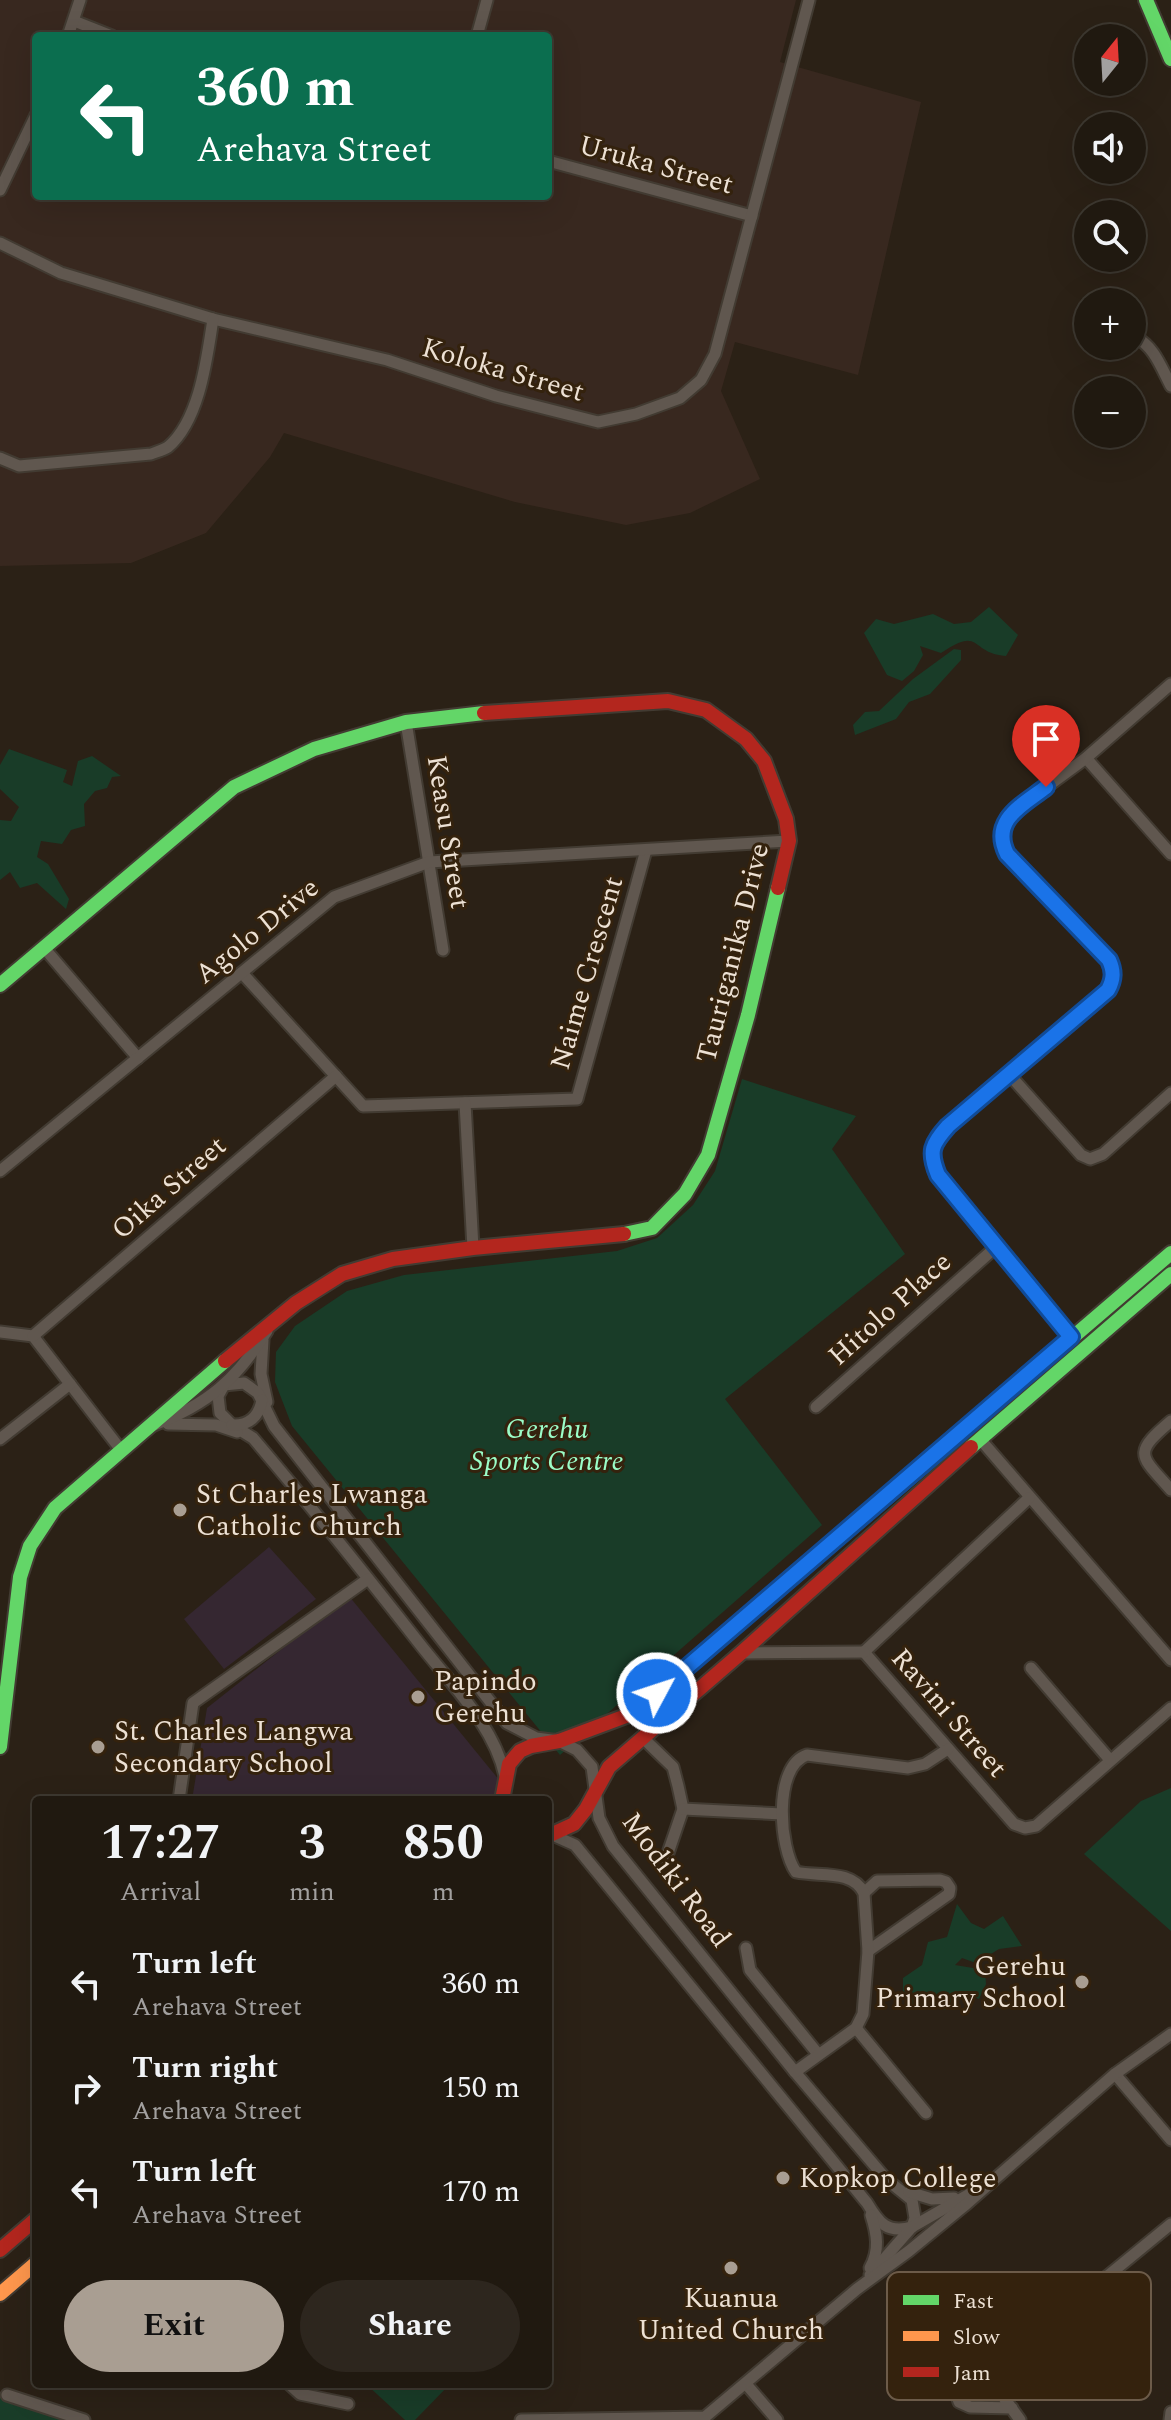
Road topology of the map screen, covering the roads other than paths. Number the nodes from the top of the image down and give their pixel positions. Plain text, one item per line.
1 (80, 0) edge
2 (487, 0) edge
3 (809, 0) edge
4 (1146, 0) edge
5 (74, 21) junction
6 (70, 32) edge
7 (102, 32) edge
8 (478, 32) edge
9 (1171, 59) edge
10 (32, 123) edge
11 (552, 162) edge
12 (0, 190) edge
13 (752, 216) junction
14 (0, 243) edge
15 (213, 319) junction
16 (1146, 343) edge
17 (1171, 386) edge
18 (0, 458) edge
19 (1171, 684) edge
20 (406, 722) junction
21 (1086, 758) junction
22 (789, 841) junction
23 (646, 850) junction
24 (1171, 854) edge
25 (429, 862) junction
26 (45, 949) junction
27 (443, 950) dead end
28 (242, 973) junction
29 (0, 985) edge
30 (138, 1058) junction
31 (1008, 1073) junction
32 (336, 1076) junction
33 (1171, 1093) edge
34 (465, 1103) junction
35 (0, 1171) edge
36 (996, 1247) junction
37 (473, 1248) junction
38 (1171, 1253) edge
39 (1171, 1274) edge
40 (273, 1322) junction
41 (0, 1332) edge
42 (33, 1336) junction
43 (1071, 1337) junction
44 (70, 1384) junction
45 (224, 1385) junction
46 (262, 1399) junction
47 (816, 1407) dead end
48 (268, 1411) junction
49 (1171, 1421) edge
50 (232, 1425) junction
51 (150, 1427) junction
52 (253, 1438) junction
53 (0, 1439) edge
54 (980, 1439) junction
55 (121, 1450) junction
56 (1171, 1490) edge
57 (1029, 1498) junction
58 (368, 1579) junction
59 (864, 1652) junction
60 (741, 1653) junction
61 (1171, 1660) edge
62 (1031, 1668) dead end
63 (1171, 1708) edge
64 (643, 1738) junction
65 (559, 1741) junction
66 (0, 1747) edge
67 (948, 1749) junction
68 (1110, 1760) junction
69 (505, 1780) junction
70 (595, 1792) junction
71 (180, 1796) edge
72 (503, 1796) edge
73 (508, 1796) edge
74 (683, 1809) junction
75 (782, 1814) junction
76 (552, 1833) edge
77 (552, 1835) edge
78 (666, 1859) dead end
79 (864, 1893) junction
80 (746, 1948) dead end
81 (868, 1951) junction
82 (856, 2028) junction
83 (1171, 2034) edge
84 (818, 2054) junction
85 (795, 2072) junction
86 (1115, 2074) junction
87 (926, 2113) dead end
88 (1171, 2140) edge
89 (886, 2179) junction
90 (988, 2184) junction
91 (867, 2203) junction
92 (32, 2222) edge
93 (1171, 2224) edge
94 (912, 2227) junction
95 (0, 2250) edge
96 (32, 2266) edge
97 (1112, 2272) edge
98 (857, 2289) junction
99 (0, 2294) edge
100 (746, 2384) junction
101 (293, 2388) edge
102 (7, 2395) dead end
103 (958, 2400) edge
104 (1006, 2400) edge
105 (348, 2404) dead end
106 (1012, 2408) junction
107 (1171, 2412) edge
108 (84, 2420) edge
109 (521, 2420) edge
110 (777, 2420) edge
111 (1020, 2420) edge
112 (1170, 2420) edge

1 - 5 street
2 - 8 street
3 - 13 street, Koloka Street
4 - 9 street
5 - 6 street
5 - 7 street
10 - 12 street
11 - 13 street, Uruka Street
13 - 15 street, Koloka Street
14 - 15 street, Koloka Street
15 - 18 street
16 - 17 street
19 - 21 street
20 - 22 street, Tauriganika Drive
20 - 25 street, Keasu Street
20 - 26 street, Tauriganika Drive
21 - 24 street
21 - 31 street
22 - 23 street, Agolo Drive
22 - 37 street, Tauriganika Drive
23 - 25 street, Agolo Drive
23 - 34 street, Naime Crescent
25 - 27 street, Keasu Street
25 - 28 street, Agolo Drive
26 - 29 street, Tauriganika Drive
26 - 30 street
28 - 30 street, Agolo Drive
28 - 32 street, Naime Crescent
30 - 35 street, Agolo Drive
31 - 33 street
31 - 36 street
32 - 34 street, Naime Crescent
32 - 42 street, Oika Street
34 - 37 street
36 - 43 street
36 - 47 street, Hitolo Place
37 - 40 street, Tauriganika Drive
38 - 43 street
39 - 54 street
40 - 45 street, Tauriganika Drive
40 - 48 street
40 - 51 street, Tauriganika Drive
41 - 42 street
42 - 44 street
43 - 65 street
44 - 53 street
44 - 55 street
45 - 46 street
45 - 50 street
45 - 51 street, Tauriganika Drive
46 - 48 street, Modiki Road
46 - 50 street
48 - 65 street, Modiki Road
49 - 56 street
50 - 52 street
51 - 52 street
51 - 55 street, Tauriganika Drive
52 - 58 street
54 - 57 street
54 - 60 street
55 - 66 street, Tauriganika Drive
57 - 59 street, Ravini Street
57 - 61 street
58 - 69 street
58 - 71 street
59 - 60 street
59 - 67 street, Ravini Street
60 - 64 street
62 - 68 street
63 - 68 street, Ravini Street
64 - 70 street
64 - 74 street
65 - 69 street
65 - 70 street, Modiki Road
67 - 68 street, Ravini Street
67 - 75 street
69 - 72 street
69 - 73 street
70 - 76 street
70 - 85 street, Modiki Road
74 - 75 street
74 - 78 street
75 - 79 street
77 - 91 street, Modiki Road
79 - 81 street
79 - 81 street
80 - 84 street
81 - 82 street
82 - 84 street
82 - 87 street
83 - 86 street
84 - 85 street
85 - 89 street, Modiki Road
86 - 88 street
86 - 90 street
89 - 90 street
89 - 94 street, Modiki Road
90 - 94 street
90 - 98 street
91 - 94 street, Modiki Road
91 - 98 street
92 - 95 street
93 - 97 street
94 - 98 street
96 - 99 street
98 - 100 street
100 - 109 street
100 - 110 street
101 - 105 street
102 - 108 street
103 - 106 street
104 - 106 street
106 - 111 street
107 - 112 street

